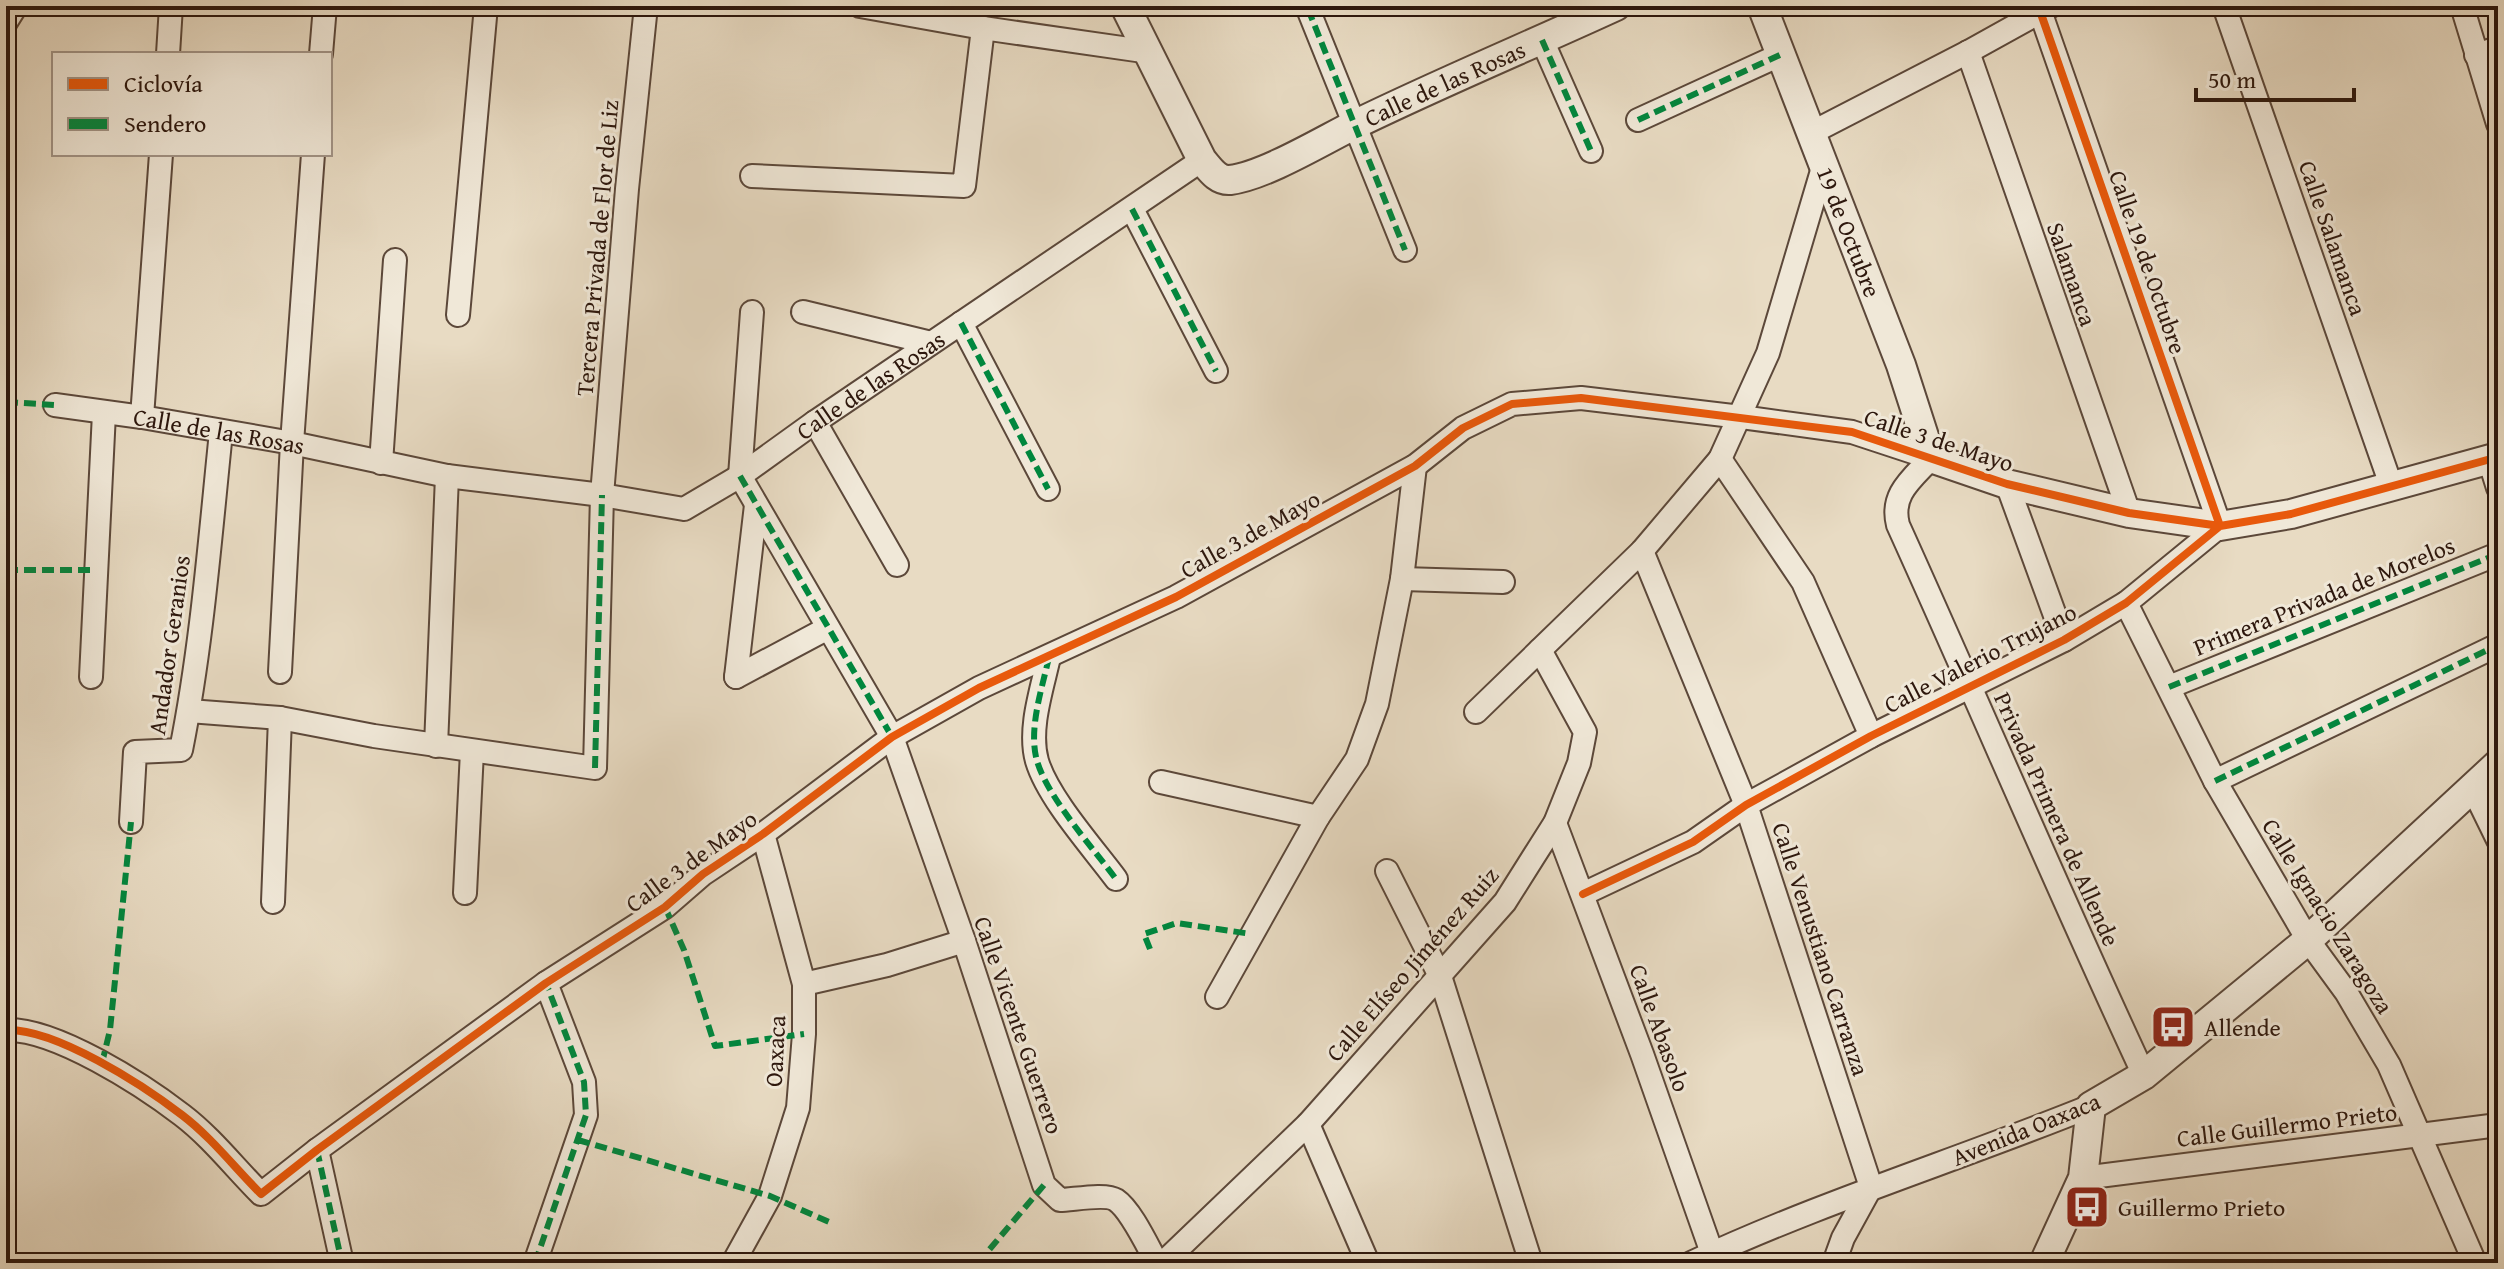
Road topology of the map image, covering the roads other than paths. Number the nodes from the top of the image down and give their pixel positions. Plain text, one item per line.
1 (16, 6) edge
2 (171, 6) edge
3 (325, 6) edge
4 (486, 6) edge
5 (646, 6) edge
6 (860, 6) edge
7 (1125, 6) edge
8 (1616, 6) edge
9 (1762, 6) edge
10 (2224, 6) edge
11 (2462, 6) edge
12 (1308, 9) dead end
13 (2045, 9) edge
14 (6, 22) edge
15 (983, 28) junction
16 (1542, 40) junction
17 (2487, 51) edge
18 (168, 52) edge
19 (321, 52) edge
20 (1150, 52) junction
21 (1968, 52) junction
22 (1782, 54) junction
23 (1638, 120) dead end
24 (1355, 124) junction
25 (2498, 124) edge
26 (1811, 133) junction
27 (1591, 151) dead end
28 (161, 156) edge
29 (313, 156) edge
30 (1202, 160) junction
31 (1824, 164) junction
32 (752, 176) dead end
33 (1132, 209) junction
34 (1405, 250) dead end
35 (395, 260) dead end
36 (752, 312) dead end
37 (803, 312) dead end
38 (458, 315) dead end
39 (961, 323) junction
40 (931, 343) junction
41 (1216, 371) dead end
42 (55, 405) dead end
43 (104, 413) junction
44 (142, 417) junction
45 (1741, 417) junction
46 (815, 422) junction
47 (221, 432) junction
48 (292, 443) junction
49 (1931, 458) junction
50 (2494, 458) edge
51 (1720, 459) junction
52 (381, 463) junction
53 (1415, 466) junction
54 (447, 476) junction
55 (740, 476) junction
56 (2007, 484) junction
57 (2392, 488) junction
58 (2498, 488) edge
59 (1048, 489) dead end
60 (602, 495) junction
61 (756, 505) junction
62 (2129, 513) junction
63 (2220, 526) junction
64 (1642, 551) junction
65 (2498, 554) edge
66 (897, 565) dead end
67 (1402, 579) junction
68 (1503, 582) dead end
69 (2126, 603) junction
70 (828, 628) junction
71 (2064, 640) junction
72 (2498, 645) edge
73 (1540, 650) junction
74 (1049, 657) junction
75 (280, 672) dead end
76 (91, 677) dead end
77 (1971, 686) junction
78 (2169, 687) junction
79 (189, 711) junction
80 (1476, 712) dead end
81 (280, 718) junction
82 (1871, 736) junction
83 (892, 737) junction
84 (436, 746) junction
85 (472, 751) junction
86 (2498, 764) edge
87 (2215, 781) junction
88 (1161, 782) dead end
89 (2472, 787) junction
90 (1746, 805) junction
91 (1318, 817) junction
92 (131, 822) dead end
93 (1555, 823) junction
94 (763, 834) junction
95 (2498, 840) edge
96 (1387, 871) dead end
97 (1116, 879) dead end
98 (465, 893) dead end
99 (1583, 894) junction
100 (273, 902) dead end
101 (2308, 940) junction
102 (964, 941) junction
103 (1440, 976) junction
104 (546, 983) junction
105 (804, 984) junction
106 (1217, 997) dead end
107 (6, 1030) edge
108 (2144, 1075) junction
109 (2091, 1106) junction
110 (1308, 1124) junction
111 (2498, 1125) edge
112 (2418, 1135) junction
113 (317, 1150) junction
114 (2083, 1178) junction
115 (1871, 1187) junction
116 (1712, 1253) junction
117 (342, 1263) edge
118 (535, 1263) edge
119 (733, 1263) edge
120 (1160, 1263) edge
121 (1368, 1263) edge
122 (1531, 1263) edge
123 (1691, 1263) edge
124 (1834, 1263) edge
125 (2044, 1263) edge
126 (2475, 1263) edge

1 - 14 street
2 - 18 street
3 - 19 street
4 - 38 street
5 - 60 street, Tercera Privada de Flor de Liz
6 - 15 street
7 - 20 street
8 - 16 street, Calle de las Rosas
9 - 22 street, 19 de Octubre
10 - 57 street, Calle Salamanca
11 - 17 street
12 - 24 street
13 - 21 street
13 - 63 street, Calle 19 de Octubre
15 - 20 street
15 - 32 street
16 - 24 street, Calle de las Rosas
16 - 27 street
17 - 25 street
20 - 30 street
21 - 26 street
21 - 62 street, Salamanca
22 - 23 street
22 - 26 street, 19 de Octubre
24 - 30 street, Calle de las Rosas
24 - 34 street
26 - 31 street, 19 de Octubre
28 - 44 street
29 - 48 street
30 - 33 street, Calle de las Rosas
31 - 45 street
31 - 49 street, 19 de Octubre
33 - 39 street, Calle de las Rosas
33 - 41 street
35 - 52 street
36 - 55 street
37 - 40 street
39 - 40 street, Calle de las Rosas
39 - 59 street
40 - 46 street, Calle de las Rosas
42 - 43 street, Calle de las Rosas
43 - 44 street, Calle de las Rosas
43 - 76 street
44 - 47 street, Calle de las Rosas
45 - 49 street, Calle 3 de Mayo
45 - 51 street
45 - 53 street, Calle 3 de Mayo
46 - 55 street, Calle de las Rosas
46 - 66 street
47 - 48 street, Calle de las Rosas
47 - 79 street, Andador Geranios
48 - 52 street, Calle de las Rosas
48 - 75 street
49 - 56 street, Calle 3 de Mayo
49 - 77 street, Privada Primera de Allende
50 - 57 street, Calle 3 de Mayo
50 - 58 street
51 - 64 street
51 - 82 street
52 - 54 street, Calle de las Rosas
53 - 67 street
53 - 74 street, Calle 3 de Mayo
54 - 60 street, Calle de las Rosas
54 - 84 street
55 - 60 street, Calle de las Rosas
55 - 61 street, Calle Vicente Guerrero
56 - 62 street, Calle 3 de Mayo
56 - 71 street
57 - 63 street, Calle 3 de Mayo
60 - 85 street, Tercera Privada de Flor de Liz
61 - 70 street, Calle Vicente Guerrero
61 - 70 street
62 - 63 street, Calle 3 de Mayo
63 - 69 street, Calle Valerio Trujano
64 - 73 street
64 - 90 street, Calle Venustiano Carranza
65 - 78 street, Primera Privada de Morelos
67 - 68 street
67 - 91 street
69 - 71 street, Calle Valerio Trujano
69 - 78 street, Calle Ignacio Zaragoza
70 - 83 street, Calle Vicente Guerrero
71 - 77 street, Calle Valerio Trujano
72 - 87 street
73 - 80 street
73 - 93 street, Calle Elíseo Jiménez Ruiz
74 - 83 street, Calle 3 de Mayo
74 - 97 street
77 - 82 street, Calle Valerio Trujano
77 - 108 street, Privada Primera de Allende
78 - 87 street, Calle Ignacio Zaragoza
79 - 81 street
79 - 92 street, Andador Geranios
81 - 84 street
81 - 100 street
82 - 90 street, Calle Valerio Trujano
83 - 94 street, Calle 3 de Mayo
83 - 102 street, Calle Vicente Guerrero
84 - 85 street
85 - 98 street
86 - 89 street, Avenida Oaxaca
87 - 101 street, Calle Ignacio Zaragoza
88 - 91 street
89 - 95 street
89 - 101 street, Avenida Oaxaca
90 - 99 street, Calle Valerio Trujano
90 - 115 street, Calle Venustiano Carranza
91 - 106 street
93 - 99 street, Calle Abasolo
93 - 103 street, Calle Elíseo Jiménez Ruiz
94 - 104 street, Calle 3 de Mayo
94 - 105 street, Oaxaca
96 - 103 street
99 - 116 street, Calle Abasolo
101 - 108 street, Avenida Oaxaca
101 - 112 street, Calle Ignacio Zaragoza
102 - 105 street
102 - 120 street, Calle Vicente Guerrero
103 - 110 street, Calle Elíseo Jiménez Ruiz
103 - 122 street
104 - 113 street, Calle 3 de Mayo
104 - 118 street
105 - 119 street, Oaxaca
107 - 113 street, Calle 3 de Mayo
108 - 109 street, Avenida Oaxaca
109 - 114 street
109 - 115 street, Avenida Oaxaca
110 - 120 street, Calle Elíseo Jiménez Ruiz
110 - 121 street
111 - 112 street, Calle Guillermo Prieto
112 - 114 street, Calle Guillermo Prieto
112 - 126 street, Calle Ignacio Zaragoza
113 - 117 street
114 - 125 street
115 - 116 street, Avenida Oaxaca
115 - 124 street
116 - 123 street, Avenida Oaxaca

